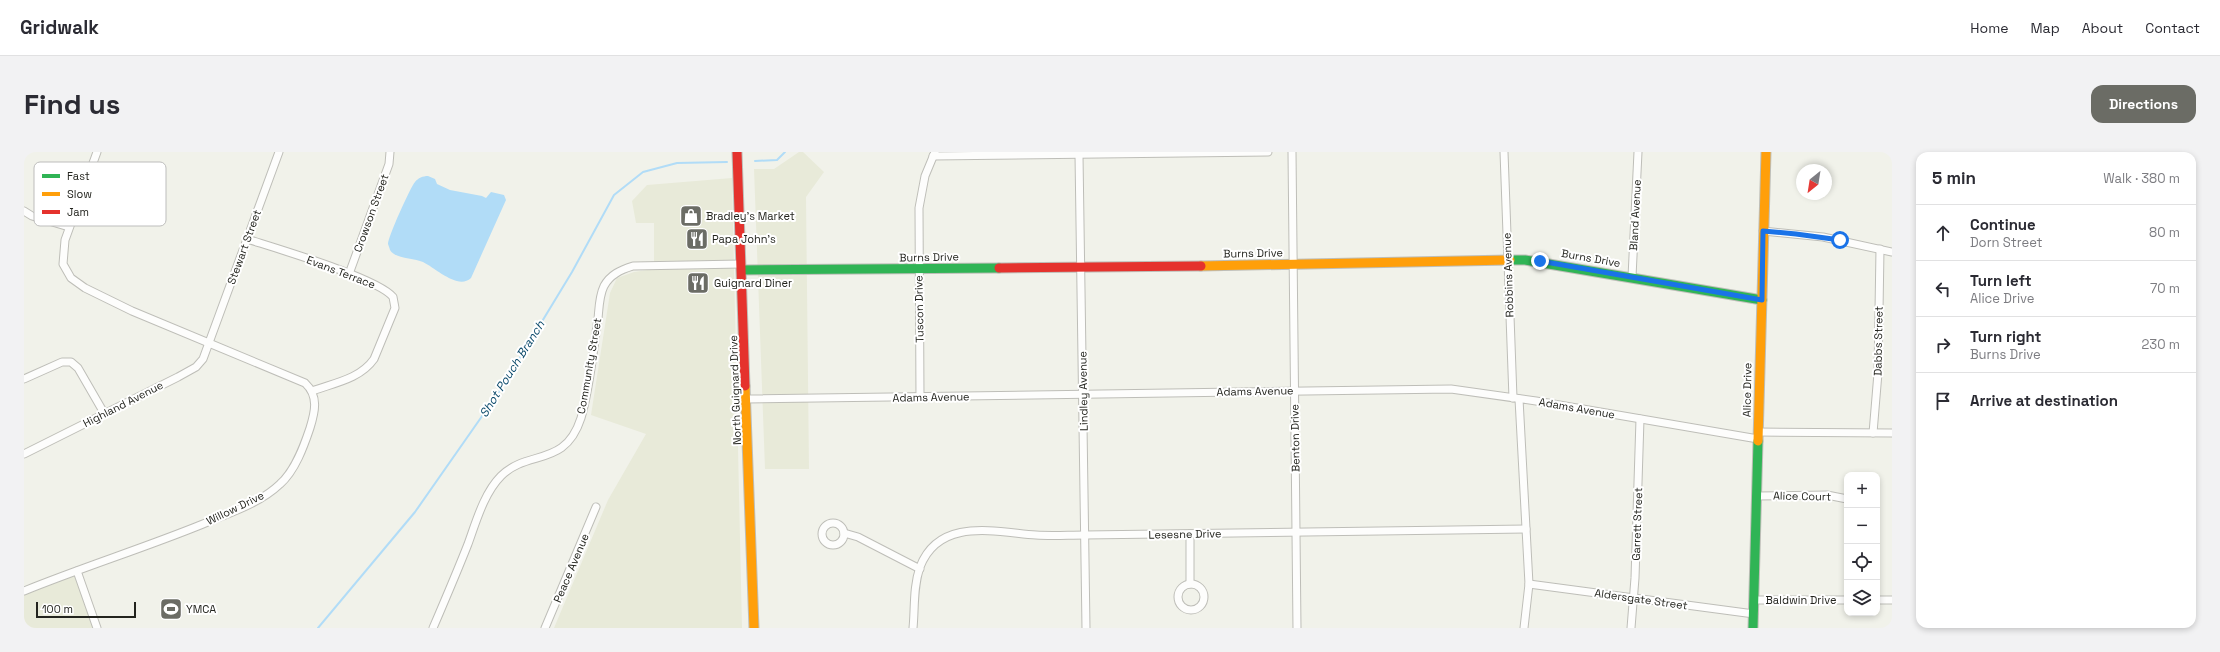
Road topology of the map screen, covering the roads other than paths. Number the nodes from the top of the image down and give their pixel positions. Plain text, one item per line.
1 (97, 152) edge
2 (279, 152) edge
3 (390, 152) edge
4 (737, 152) edge
5 (1268, 152) edge
6 (1292, 152) edge
7 (1504, 152) edge
8 (1638, 152) edge
9 (1766, 152) edge
10 (1172, 153) edge
11 (934, 154) edge
12 (1079, 155) junction
13 (93, 162) edge
14 (24, 211) edge
15 (34, 217) edge
16 (66, 226) edge
17 (69, 227) joint
18 (1763, 231) junction
19 (247, 239) junction
20 (1880, 249) junction
21 (1892, 252) edge
22 (1508, 260) junction
23 (1293, 264) junction
24 (742, 267) junction
25 (1081, 267) junction
26 (919, 269) junction
27 (349, 274) junction
28 (1632, 277) junction
29 (1762, 300) junction
30 (210, 343) junction
31 (24, 379) edge
32 (312, 391) junction
33 (1295, 391) junction
34 (1083, 395) junction
35 (920, 397) junction
36 (1516, 398) junction
37 (747, 399) junction
38 (104, 413) junction
39 (1640, 419) junction
40 (1873, 433) junction
41 (1892, 433) edge
42 (1758, 436) junction
43 (24, 454) edge
44 (1757, 496) junction
45 (1844, 498) edge
46 (596, 507) dead end
47 (1526, 529) junction
48 (1296, 532) junction
49 (844, 533) dead end
50 (1190, 534) junction
51 (1085, 535) junction
52 (920, 569) junction
53 (77, 571) junction
54 (1190, 584) dead end
55 (1529, 584) junction
56 (24, 591) edge
57 (1634, 598) junction
58 (1754, 600) junction
59 (1844, 600) edge
60 (1880, 600) edge
61 (1892, 600) edge
62 (1754, 614) junction
63 (436, 627) edge
64 (97, 628) edge
65 (545, 628) edge
66 (754, 628) edge
67 (913, 628) edge
68 (1086, 628) edge
69 (1297, 628) edge
70 (1524, 628) edge
71 (1631, 628) edge
72 (1753, 628) edge

1 - 13 street
2 - 19 street, Stewart Street
3 - 27 street, Crowson Street
4 - 24 main road, North Guignard Drive
5 - 10 street
6 - 23 street, Benton Drive
7 - 22 street, Robbins Avenue
8 - 28 street, Bland Avenue
9 - 18 main road, Alice Drive
10 - 12 street
11 - 12 street
11 - 26 street, Tuscon Drive
12 - 25 street, Lindley Avenue
14 - 15 street
16 - 17 street
17 - 30 street
18 - 20 street
18 - 29 main road, Alice Drive
19 - 27 street, Evans Terrace
19 - 30 street, Stewart Street
20 - 21 street
20 - 40 street, Dabbs Street
22 - 23 main road, Burns Drive
22 - 28 main road, Burns Drive
22 - 36 street, Robbins Avenue
23 - 25 main road, Burns Drive
23 - 33 street, Benton Drive
24 - 26 main road, Burns Drive
24 - 37 main road, North Guignard Drive
24 - 63 street, Community Street
25 - 26 main road, Burns Drive
25 - 34 street, Lindley Avenue
26 - 35 street, Tuscon Drive
27 - 32 street, Evans Terrace
28 - 29 main road, Burns Drive
29 - 42 main road, Alice Drive
30 - 32 street
30 - 38 street, Highland Avenue
31 - 38 street
32 - 53 street, Willow Drive
33 - 34 street, Adams Avenue
33 - 36 street, Adams Avenue
33 - 48 street, Benton Drive
34 - 35 street, Adams Avenue
34 - 51 street, Lindley Avenue
35 - 37 street, Adams Avenue
36 - 39 street, Adams Avenue
36 - 47 street, Robbins Avenue
37 - 66 main road, North Guignard Drive
38 - 43 street, Highland Avenue
39 - 42 street, Adams Avenue
39 - 57 street, Garrett Street
40 - 41 street, Adams Avenue
40 - 42 street, Adams Avenue
42 - 44 main road, Alice Drive
44 - 45 street, Alice Court
44 - 58 main road, Alice Drive
46 - 65 street, Peace Avenue
47 - 48 street, Lesesne Drive
47 - 55 street, Robbins Avenue
48 - 50 street, Lesesne Drive
48 - 69 street, Benton Drive
49 - 52 street
50 - 51 street, Lesesne Drive
50 - 54 street
51 - 52 street, Lesesne Drive
51 - 68 street, Lindley Avenue
52 - 67 street, Lesesne Drive
53 - 56 street, Willow Drive
53 - 64 street
55 - 57 street, Aldersgate Street
55 - 70 street, Robbins Avenue
57 - 62 street, Aldersgate Street
57 - 71 street, Garrett Street
58 - 59 street, Baldwin Drive
58 - 62 main road, Alice Drive
60 - 61 street
62 - 72 main road, Alice Drive

